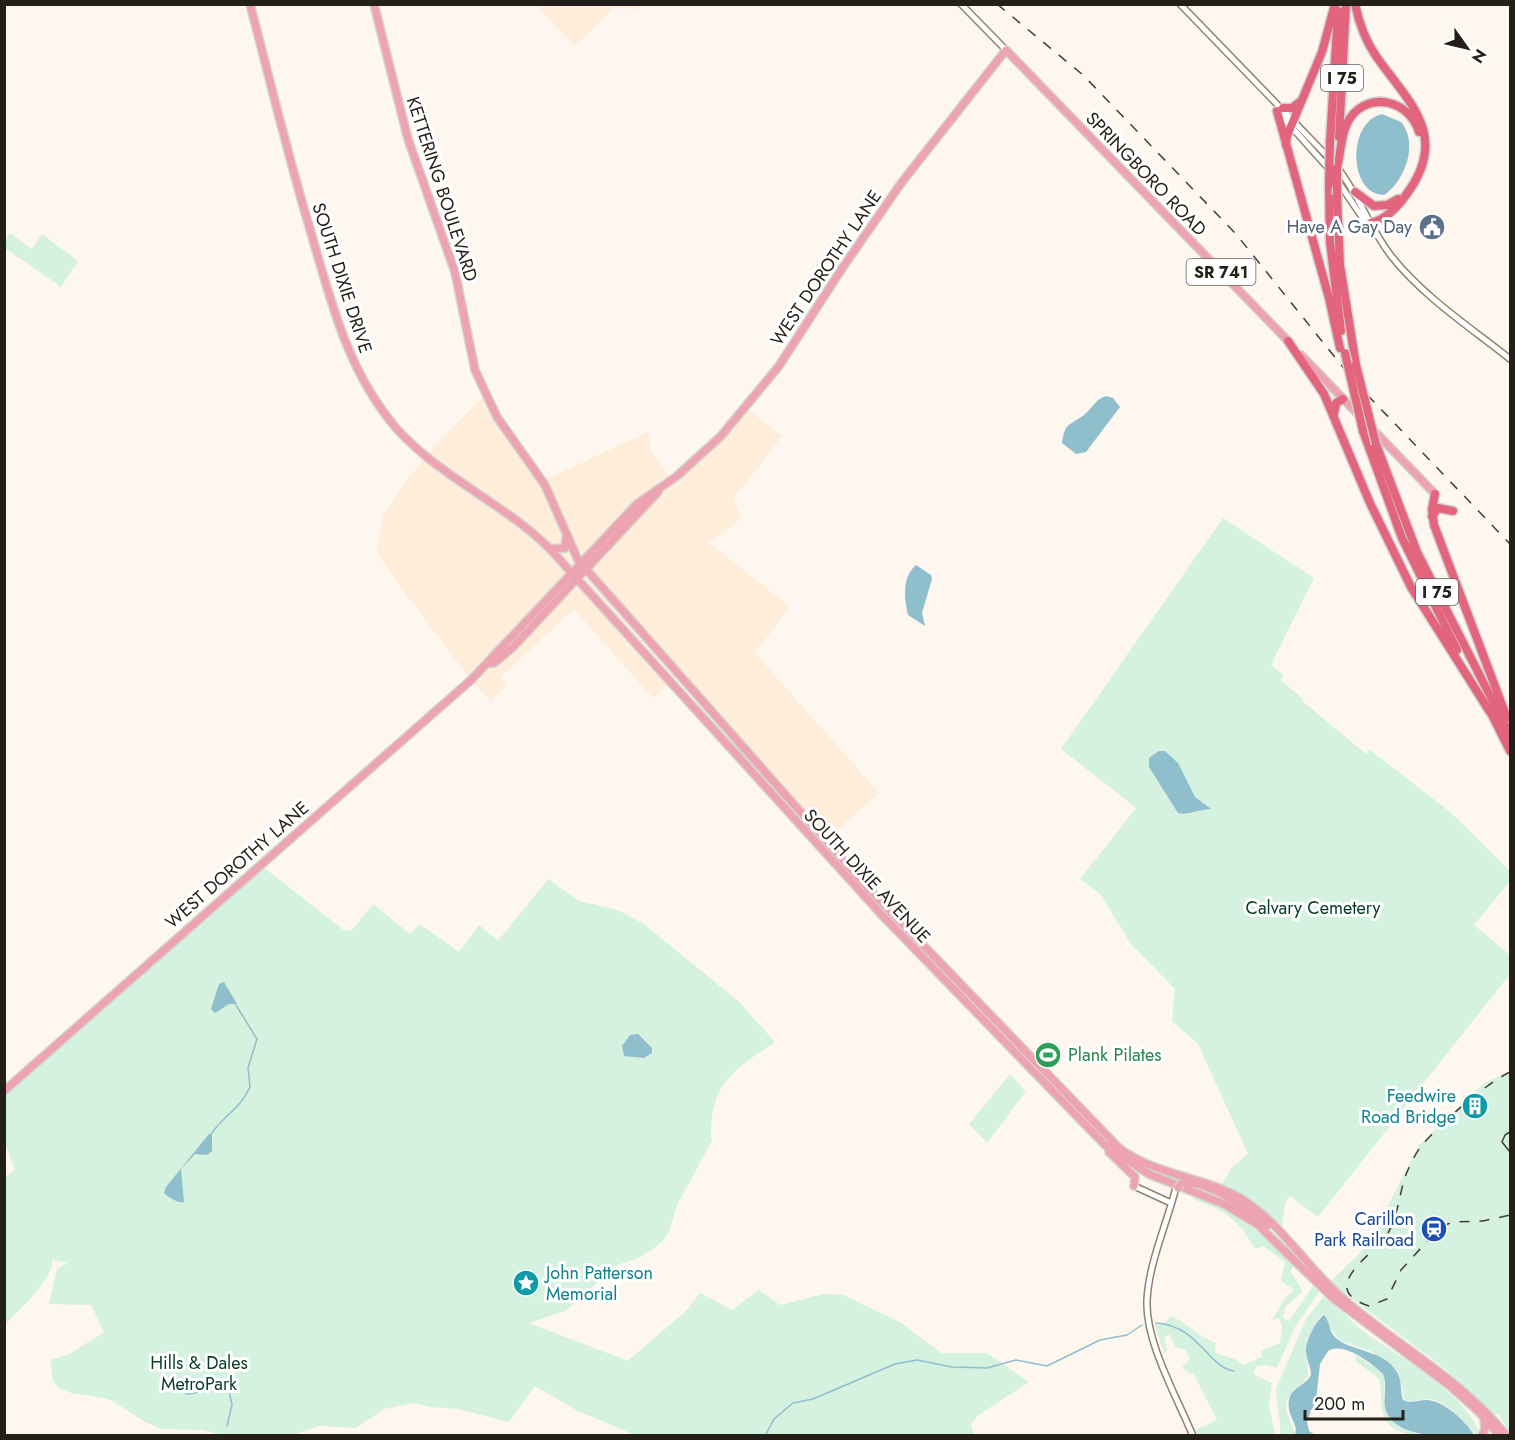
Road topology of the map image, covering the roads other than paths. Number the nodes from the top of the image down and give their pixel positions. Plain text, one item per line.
1 (250, 4) edge
2 (374, 4) edge
3 (961, 4) edge
4 (1180, 4) edge
5 (1337, 4) edge
6 (1346, 4) edge
7 (1355, 4) edge
8 (1006, 50) junction
9 (1304, 96) junction
10 (1278, 107) junction
11 (1293, 123) junction
12 (1339, 153) junction
13 (1290, 163) junction
14 (1355, 192) junction
15 (1398, 199) junction
16 (1371, 223) junction
17 (1288, 341) junction
18 (1342, 350) junction
19 (1510, 359) edge
20 (1343, 399) junction
21 (1335, 418) junction
22 (1435, 494) joint
23 (1453, 511) dead end
24 (1432, 516) junction
25 (566, 538) junction
26 (550, 549) junction
27 (572, 550) junction
28 (592, 557) junction
29 (560, 560) junction
30 (583, 566) junction
31 (574, 576) junction
32 (565, 580) junction
33 (595, 581) junction
34 (609, 613) junction
35 (640, 633) junction
36 (634, 643) junction
37 (656, 651) junction
38 (489, 663) junction
39 (669, 666) junction
40 (671, 683) junction
41 (693, 693) junction
42 (1490, 712) junction
43 (1510, 727) edge
44 (1510, 735) edge
45 (1510, 751) edge
46 (4, 1091) edge
47 (1105, 1145) junction
48 (1134, 1185) joint
49 (1178, 1185) junction
50 (1171, 1203) junction
51 (1270, 1234) junction
52 (1484, 1416) junction
53 (1193, 1436) edge
54 (1482, 1436) edge
55 (1500, 1436) edge
56 (1507, 1436) edge

1 - 26 main road, SOUTH DIXIE DRIVE
2 - 25 main road, KETTERING BOULEVARD
3 - 8 main road, SPRINGBORO ROAD / SR 741
4 - 10 main road
5 - 9 highway
5 - 18 highway, I 75, bridge
6 - 12 highway, I 75
7 - 16 highway
8 - 17 main road, SPRINGBORO ROAD / SR 741
8 - 28 main road, WEST DOROTHY LANE
9 - 10 highway
9 - 11 highway
10 - 11 main road
10 - 13 highway
11 - 13 highway
11 - 14 main road
11 - 16 main road
12 - 15 highway
12 - 44 highway, I 75, bridge
13 - 18 highway
14 - 15 highway
14 - 16 main road
15 - 16 highway
16 - 19 main road
17 - 20 main road, SPRINGBORO ROAD / SR 741
17 - 21 highway
18 - 42 highway, I 75, bridge
20 - 21 highway
20 - 22 main road, SPRINGBORO ROAD / SR 741
21 - 42 highway
22 - 24 highway
23 - 24 highway
24 - 43 highway
25 - 26 main road
25 - 27 main road, KETTERING BOULEVARD
26 - 29 main road, SOUTH DIXIE DRIVE
27 - 28 main road
27 - 30 main road, KETTERING BOULEVARD
28 - 30 main road, WEST DOROTHY LANE
28 - 33 main road
29 - 31 main road, SOUTH DIXIE DRIVE
29 - 32 main road
30 - 31 main road, WEST DOROTHY LANE
30 - 33 main road, SOUTH DIXIE AVENUE
31 - 32 main road, WEST DOROTHY LANE
31 - 34 main road, SOUTH DIXIE AVENUE
31 - 38 main road, WEST DOROTHY LANE
32 - 38 main road, WEST DOROTHY LANE
33 - 35 main road, SOUTH DIXIE AVENUE
34 - 35 main road
34 - 36 main road, SOUTH DIXIE AVENUE
35 - 37 main road, SOUTH DIXIE AVENUE
36 - 37 main road
36 - 40 main road, SOUTH DIXIE AVENUE
37 - 39 main road, SOUTH DIXIE AVENUE
38 - 46 main road, WEST DOROTHY LANE
39 - 40 main road
39 - 41 main road, SOUTH DIXIE AVENUE
40 - 41 main road
40 - 47 main road, SOUTH DIXIE AVENUE
41 - 49 main road, SOUTH DIXIE AVENUE
42 - 45 highway, I 75
47 - 48 main road
47 - 51 main road
48 - 50 main road
49 - 50 main road
49 - 51 main road
49 - 56 main road
50 - 53 main road
51 - 52 main road
52 - 54 main road
52 - 55 main road

